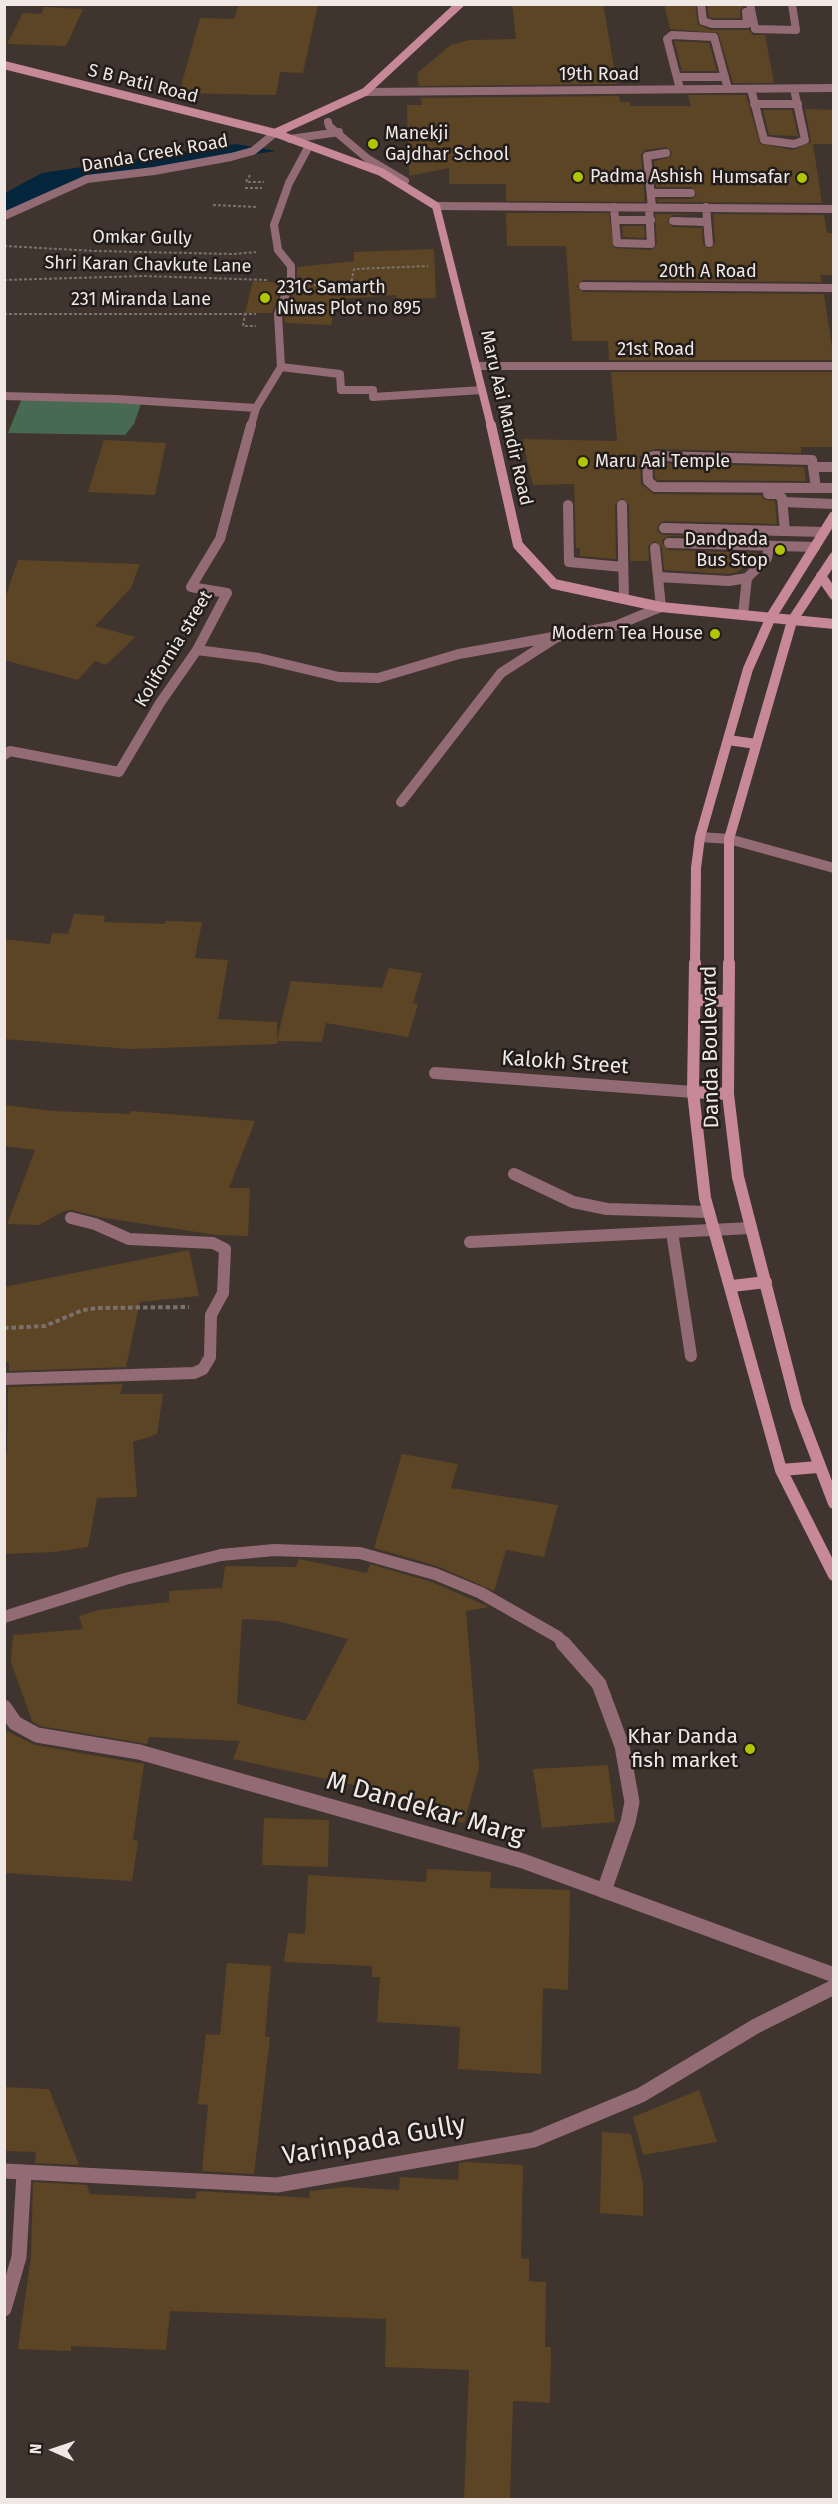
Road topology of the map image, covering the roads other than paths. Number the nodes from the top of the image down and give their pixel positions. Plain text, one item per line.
1 (460, 4) edge
2 (701, 4) edge
3 (745, 4) edge
4 (750, 4) edge
5 (792, 4) edge
6 (4, 65) edge
7 (677, 77) junction
8 (725, 77) junction
9 (834, 88) edge
10 (680, 89) junction
11 (728, 89) junction
12 (751, 89) junction
13 (794, 89) junction
14 (365, 92) junction
15 (754, 104) junction
16 (798, 104) junction
17 (328, 122) dead end
18 (339, 132) junction
19 (275, 133) junction
20 (290, 139) junction
21 (309, 146) junction
22 (666, 153) dead end
23 (368, 159) junction
24 (354, 162) junction
25 (405, 181) dead end
26 (651, 193) junction
27 (671, 193) junction
28 (691, 193) dead end
29 (436, 206) junction
30 (614, 207) junction
31 (651, 207) junction
32 (673, 207) junction
33 (706, 207) junction
34 (834, 209) edge
35 (4, 216) edge
36 (615, 219) junction
37 (651, 219) junction
38 (673, 222) dead end
39 (707, 222) junction
40 (710, 243) dead end
41 (583, 286) dead end
42 (834, 288) edge
43 (478, 366) junction
44 (834, 366) edge
45 (282, 367) junction
46 (482, 390) junction
47 (4, 396) edge
48 (256, 408) junction
49 (815, 467) junction
50 (834, 467) edge
51 (816, 488) junction
52 (834, 488) edge
53 (660, 492) dead end
54 (783, 502) junction
55 (834, 504) edge
56 (568, 505) dead end
57 (622, 506) dead end
58 (834, 516) edge
59 (664, 528) dead end
60 (785, 531) junction
61 (824, 532) junction
62 (669, 543) dead end
63 (769, 546) junction
64 (815, 547) junction
65 (655, 548) dead end
66 (833, 559) edge
67 (623, 567) junction
68 (821, 576) junction
69 (658, 577) junction
70 (747, 578) junction
71 (834, 595) edge
72 (624, 599) junction
73 (661, 607) junction
74 (743, 614) junction
75 (771, 617) junction
76 (792, 621) junction
77 (834, 624) edge
78 (557, 637) junction
79 (197, 650) junction
80 (728, 740) junction
81 (756, 744) junction
82 (8, 753) edge
83 (401, 802) dead end
84 (700, 837) junction
85 (729, 839) junction
86 (834, 868) edge
87 (695, 1000) junction
88 (728, 1001) junction
89 (435, 1073) dead end
90 (693, 1092) junction
91 (728, 1094) junction
92 (514, 1174) dead end
93 (709, 1212) junction
94 (71, 1218) dead end
95 (751, 1228) junction
96 (715, 1229) junction
97 (672, 1232) junction
98 (470, 1242) dead end
99 (766, 1282) junction
100 (732, 1286) junction
101 (691, 1356) dead end
102 (4, 1380) edge
103 (818, 1467) junction
104 (781, 1470) junction
105 (834, 1503) edge
106 (834, 1575) edge
107 (4, 1617) edge
108 (4, 1707) edge
109 (604, 1891) junction
110 (834, 1975) edge
111 (834, 1988) edge
112 (4, 2171) edge
113 (24, 2174) junction
114 (4, 2309) edge

1 - 14 main road
2 - 3 street
4 - 5 street
6 - 19 main road, S B Patil Road
7 - 8 street
7 - 8 street
7 - 10 street
8 - 11 street
9 - 13 street, 19th Road
10 - 11 street, 19th Road
10 - 14 street, 19th Road
11 - 12 street, 19th Road
12 - 13 street, 19th Road
12 - 15 street
13 - 16 street
14 - 19 main road
15 - 16 street
15 - 16 street
17 - 18 street
18 - 20 street
18 - 23 street
19 - 20 main road
19 - 35 street, Danda Creek Road
20 - 21 main road
21 - 24 main road
21 - 45 street
22 - 26 street
23 - 24 street
23 - 25 street
24 - 29 main road
26 - 27 street
26 - 31 street
27 - 28 street
27 - 32 street
29 - 30 street
29 - 43 main road, Maru Aai Mandir Road
30 - 31 street
30 - 36 street
31 - 32 street
31 - 37 street
32 - 33 street
33 - 34 street
33 - 39 street
36 - 37 street
36 - 37 street
38 - 39 street
39 - 40 street
41 - 42 street, 20th A Road
43 - 44 street, 21st Road
43 - 46 main road, Maru Aai Mandir Road
45 - 46 street
45 - 48 street, Kolifornia street
46 - 72 main road, Maru Aai Mandir Road
47 - 48 street
48 - 79 street, Kolifornia street
49 - 50 street
49 - 51 street
49 - 51 street
51 - 52 street
53 - 54 street
54 - 55 street
54 - 60 street
56 - 67 street
57 - 67 street
58 - 61 main road
59 - 60 street
60 - 61 street
61 - 64 main road
62 - 63 street
63 - 64 street
63 - 70 street
64 - 75 main road
65 - 69 street
66 - 68 main road, Danda Boulevard
67 - 72 street
68 - 71 main road
68 - 76 main road, Danda Boulevard
69 - 70 street
69 - 73 street
70 - 74 street
72 - 73 main road, Maru Aai Mandir Road
73 - 74 main road, Maru Aai Mandir Road
73 - 78 street
74 - 75 main road, Maru Aai Mandir Road
75 - 76 main road, Maru Aai Mandir Road
75 - 80 main road
76 - 77 main road, Maru Aai Mandir Road
76 - 81 main road, Danda Boulevard
78 - 79 street
78 - 83 street
79 - 82 street, Kolifornia street
80 - 81 main road
80 - 84 main road
81 - 85 main road, Danda Boulevard
84 - 85 street
84 - 87 main road
85 - 86 street
85 - 88 main road, Danda Boulevard
87 - 88 main road
87 - 90 main road
88 - 91 main road, Danda Boulevard
89 - 90 street, Kalokh Street
90 - 91 main road
90 - 93 main road
91 - 95 main road, Danda Boulevard
92 - 93 street
93 - 96 main road
94 - 102 street
95 - 96 street
95 - 99 main road, Danda Boulevard
96 - 97 street
96 - 100 main road
97 - 98 street
97 - 101 street
99 - 100 main road
99 - 103 main road, Danda Boulevard
100 - 104 main road
103 - 104 main road
103 - 105 main road, Danda Boulevard
104 - 106 main road
107 - 109 street
108 - 109 street, M Dandekar Marg
109 - 110 street, M Dandekar Marg
111 - 113 street, Varinpada Gully
112 - 113 street, Varinpada Gully
113 - 114 street

